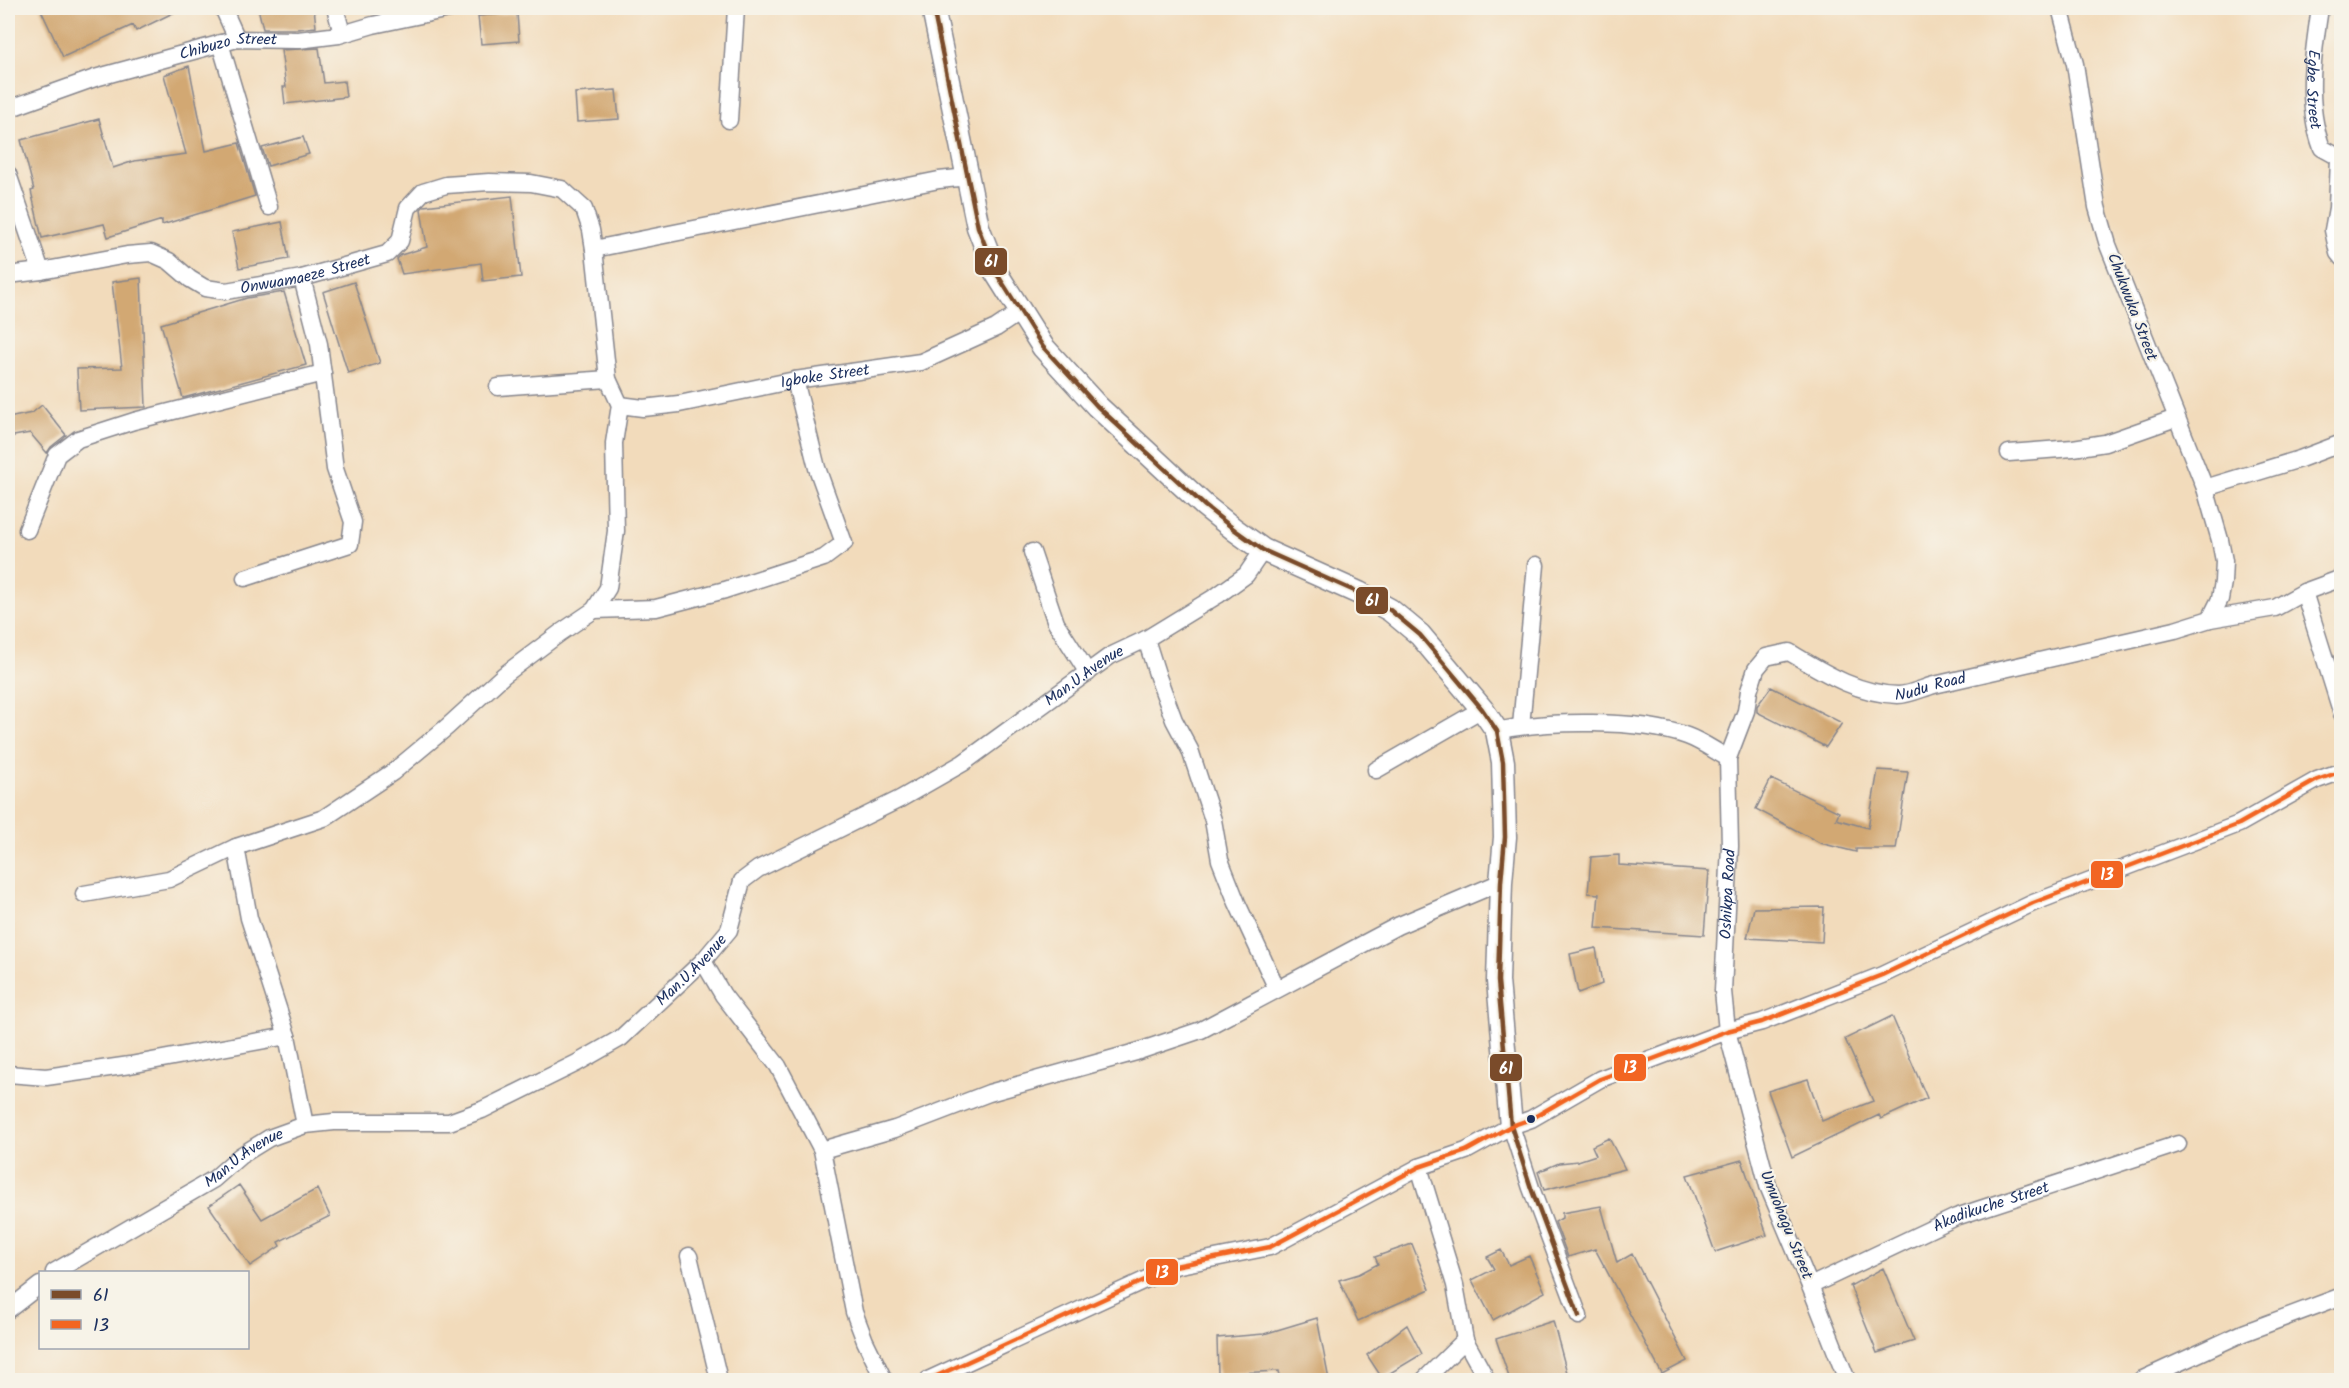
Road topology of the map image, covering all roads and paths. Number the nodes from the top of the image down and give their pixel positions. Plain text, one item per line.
1 (223, 8) edge
2 (335, 8) edge
3 (454, 8) edge
4 (736, 8) edge
5 (933, 8) edge
6 (2060, 8) edge
7 (2320, 8) edge
8 (342, 33) junction
9 (228, 41) junction
10 (8, 109) edge
11 (729, 120) dead end
12 (2340, 159) edge
13 (8, 174) edge
14 (968, 177) junction
15 (269, 207) dead end
16 (594, 249) junction
17 (2342, 258) edge
18 (41, 271) junction
19 (8, 275) edge
20 (302, 278) junction
21 (1020, 312) junction
22 (322, 373) junction
23 (608, 379) junction
24 (795, 380) junction
25 (498, 387) dead end
26 (620, 405) junction
27 (2175, 418) junction
28 (2342, 443) edge
29 (2009, 453) dead end
30 (2205, 488) junction
31 (27, 530) dead end
32 (1263, 550) junction
33 (1032, 552) dead end
34 (1536, 565) dead end
35 (244, 578) dead end
36 (2342, 578) edge
37 (2304, 592) junction
38 (594, 610) junction
39 (2210, 619) junction
40 (1146, 639) junction
41 (1088, 673) junction
42 (1482, 709) junction
43 (2342, 714) edge
44 (1521, 726) junction
45 (1497, 731) junction
46 (1728, 758) junction
47 (1376, 770) dead end
48 (2342, 771) edge
49 (236, 847) junction
50 (1501, 882) junction
51 (84, 894) dead end
52 (703, 961) junction
53 (1277, 989) junction
54 (1727, 1031) junction
55 (287, 1036) junction
56 (8, 1074) edge
57 (305, 1125) junction
58 (1511, 1126) junction
59 (2178, 1144) dead end
60 (822, 1150) junction
61 (1419, 1167) junction
62 (689, 1256) dead end
63 (56, 1271) edge
64 (39, 1286) edge
65 (1810, 1286) junction
66 (2342, 1296) edge
67 (8, 1310) edge
68 (1579, 1316) dead end
69 (1465, 1340) junction
70 (719, 1380) edge
71 (885, 1380) edge
72 (928, 1380) edge
73 (1424, 1380) edge
74 (1487, 1380) edge
75 (1847, 1380) edge
76 (2141, 1380) edge

1 - 9 street
2 - 8 street
3 - 8 street, Chibuzo Street
4 - 11 street
5 - 14 main road
6 - 27 street, Chukwuka Street
7 - 12 street, Egbe Street
8 - 9 street, Chibuzo Street
9 - 10 street, Chibuzo Street
9 - 15 street
12 - 17 street
13 - 18 street
14 - 16 street
14 - 21 main road
16 - 20 street, Onwuamaeze Street
16 - 23 street, Onwuamaeze Street
18 - 19 street, Onwuamaeze Street
18 - 20 street, Onwuamaeze Street
20 - 22 street
21 - 24 street, Igboke Street
21 - 32 main road
22 - 31 street
22 - 35 street
23 - 25 street
23 - 26 street, Onwuamaeze Street
24 - 26 street, Igboke Street
24 - 38 street
26 - 38 street
27 - 29 street
27 - 30 street, Chukwuka Street
28 - 30 street
30 - 39 street, Chukwuka Street
32 - 40 street, Man.U.Avenue
32 - 42 main road
33 - 41 street
34 - 44 street
36 - 37 street, Nudu Road
37 - 39 street, Nudu Road
37 - 43 street
38 - 49 street
39 - 46 street, Nudu Road
40 - 41 street, Man.U.Avenue
40 - 53 street
41 - 52 street, Man.U.Avenue
42 - 45 main road
42 - 47 street
44 - 45 street
44 - 46 street
45 - 50 main road
46 - 54 street, Oshikpa Road
48 - 54 street
49 - 51 street
49 - 55 street
50 - 53 street
50 - 58 main road
52 - 57 street, Man.U.Avenue
52 - 60 street
53 - 60 street
54 - 58 street
54 - 65 street, Umuohagu Street
55 - 56 street
55 - 57 street
57 - 63 street, Man.U.Avenue
58 - 61 street
58 - 68 street
59 - 65 street, Akadikuche Street
60 - 71 street
61 - 69 street
61 - 72 street
62 - 70 street
64 - 67 street
65 - 75 street, Umuohagu Street
66 - 76 street
69 - 73 street
69 - 74 street

